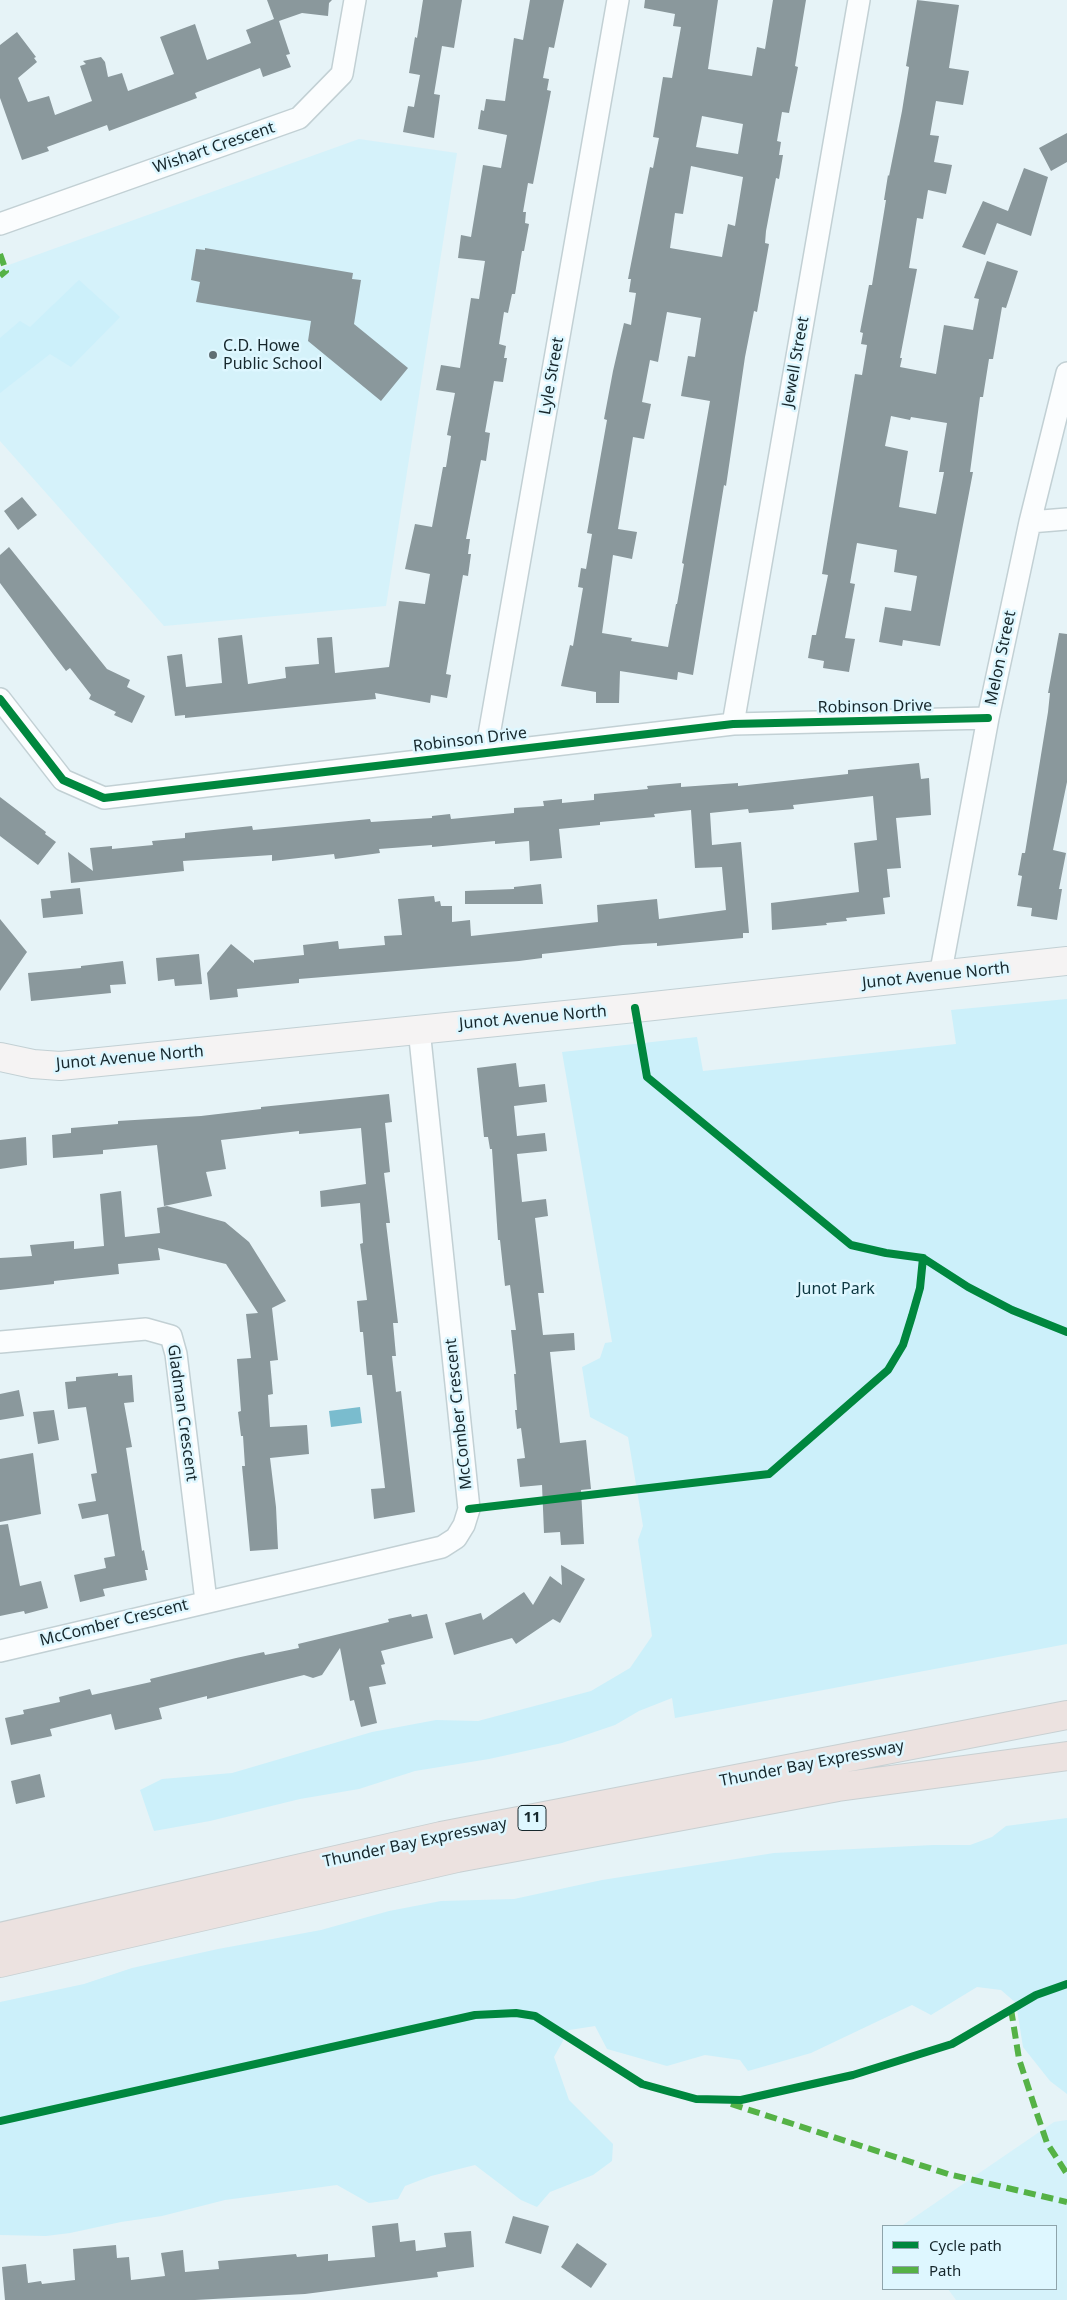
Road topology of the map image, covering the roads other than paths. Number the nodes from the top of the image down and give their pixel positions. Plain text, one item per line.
1 (355, 0) edge
2 (618, 0) edge
3 (859, 0) edge
4 (0, 224) edge
5 (1067, 373) edge
6 (1067, 519) edge
7 (1030, 522) junction
8 (0, 699) edge
9 (988, 718) junction
10 (733, 724) junction
11 (486, 752) junction
12 (1067, 961) edge
13 (940, 976) junction
14 (419, 1029) junction
15 (0, 1057) edge
16 (0, 1342) edge
17 (206, 1601) junction
18 (0, 1651) edge
19 (1067, 1715) edge
20 (1067, 1756) edge
21 (0, 1937) edge
22 (0, 1962) edge

1 - 4 street, Wishart Crescent
2 - 11 street, Lyle Street
3 - 10 street, Jewell Street
5 - 7 street, Melon Street
6 - 7 street
7 - 9 street, Melon Street
8 - 11 street, Robinson Drive
9 - 10 street, Robinson Drive
9 - 13 street, Melon Street
10 - 11 street, Robinson Drive
12 - 13 main road, Junot Avenue North
13 - 14 main road, Junot Avenue North
14 - 15 main road, Junot Avenue North
14 - 17 street, McComber Crescent
16 - 17 street, Gladman Crescent
17 - 18 street, McComber Crescent
19 - 21 highway, Thunder Bay Expressway / 11
20 - 22 highway, Thunder Bay Expressway / 11

